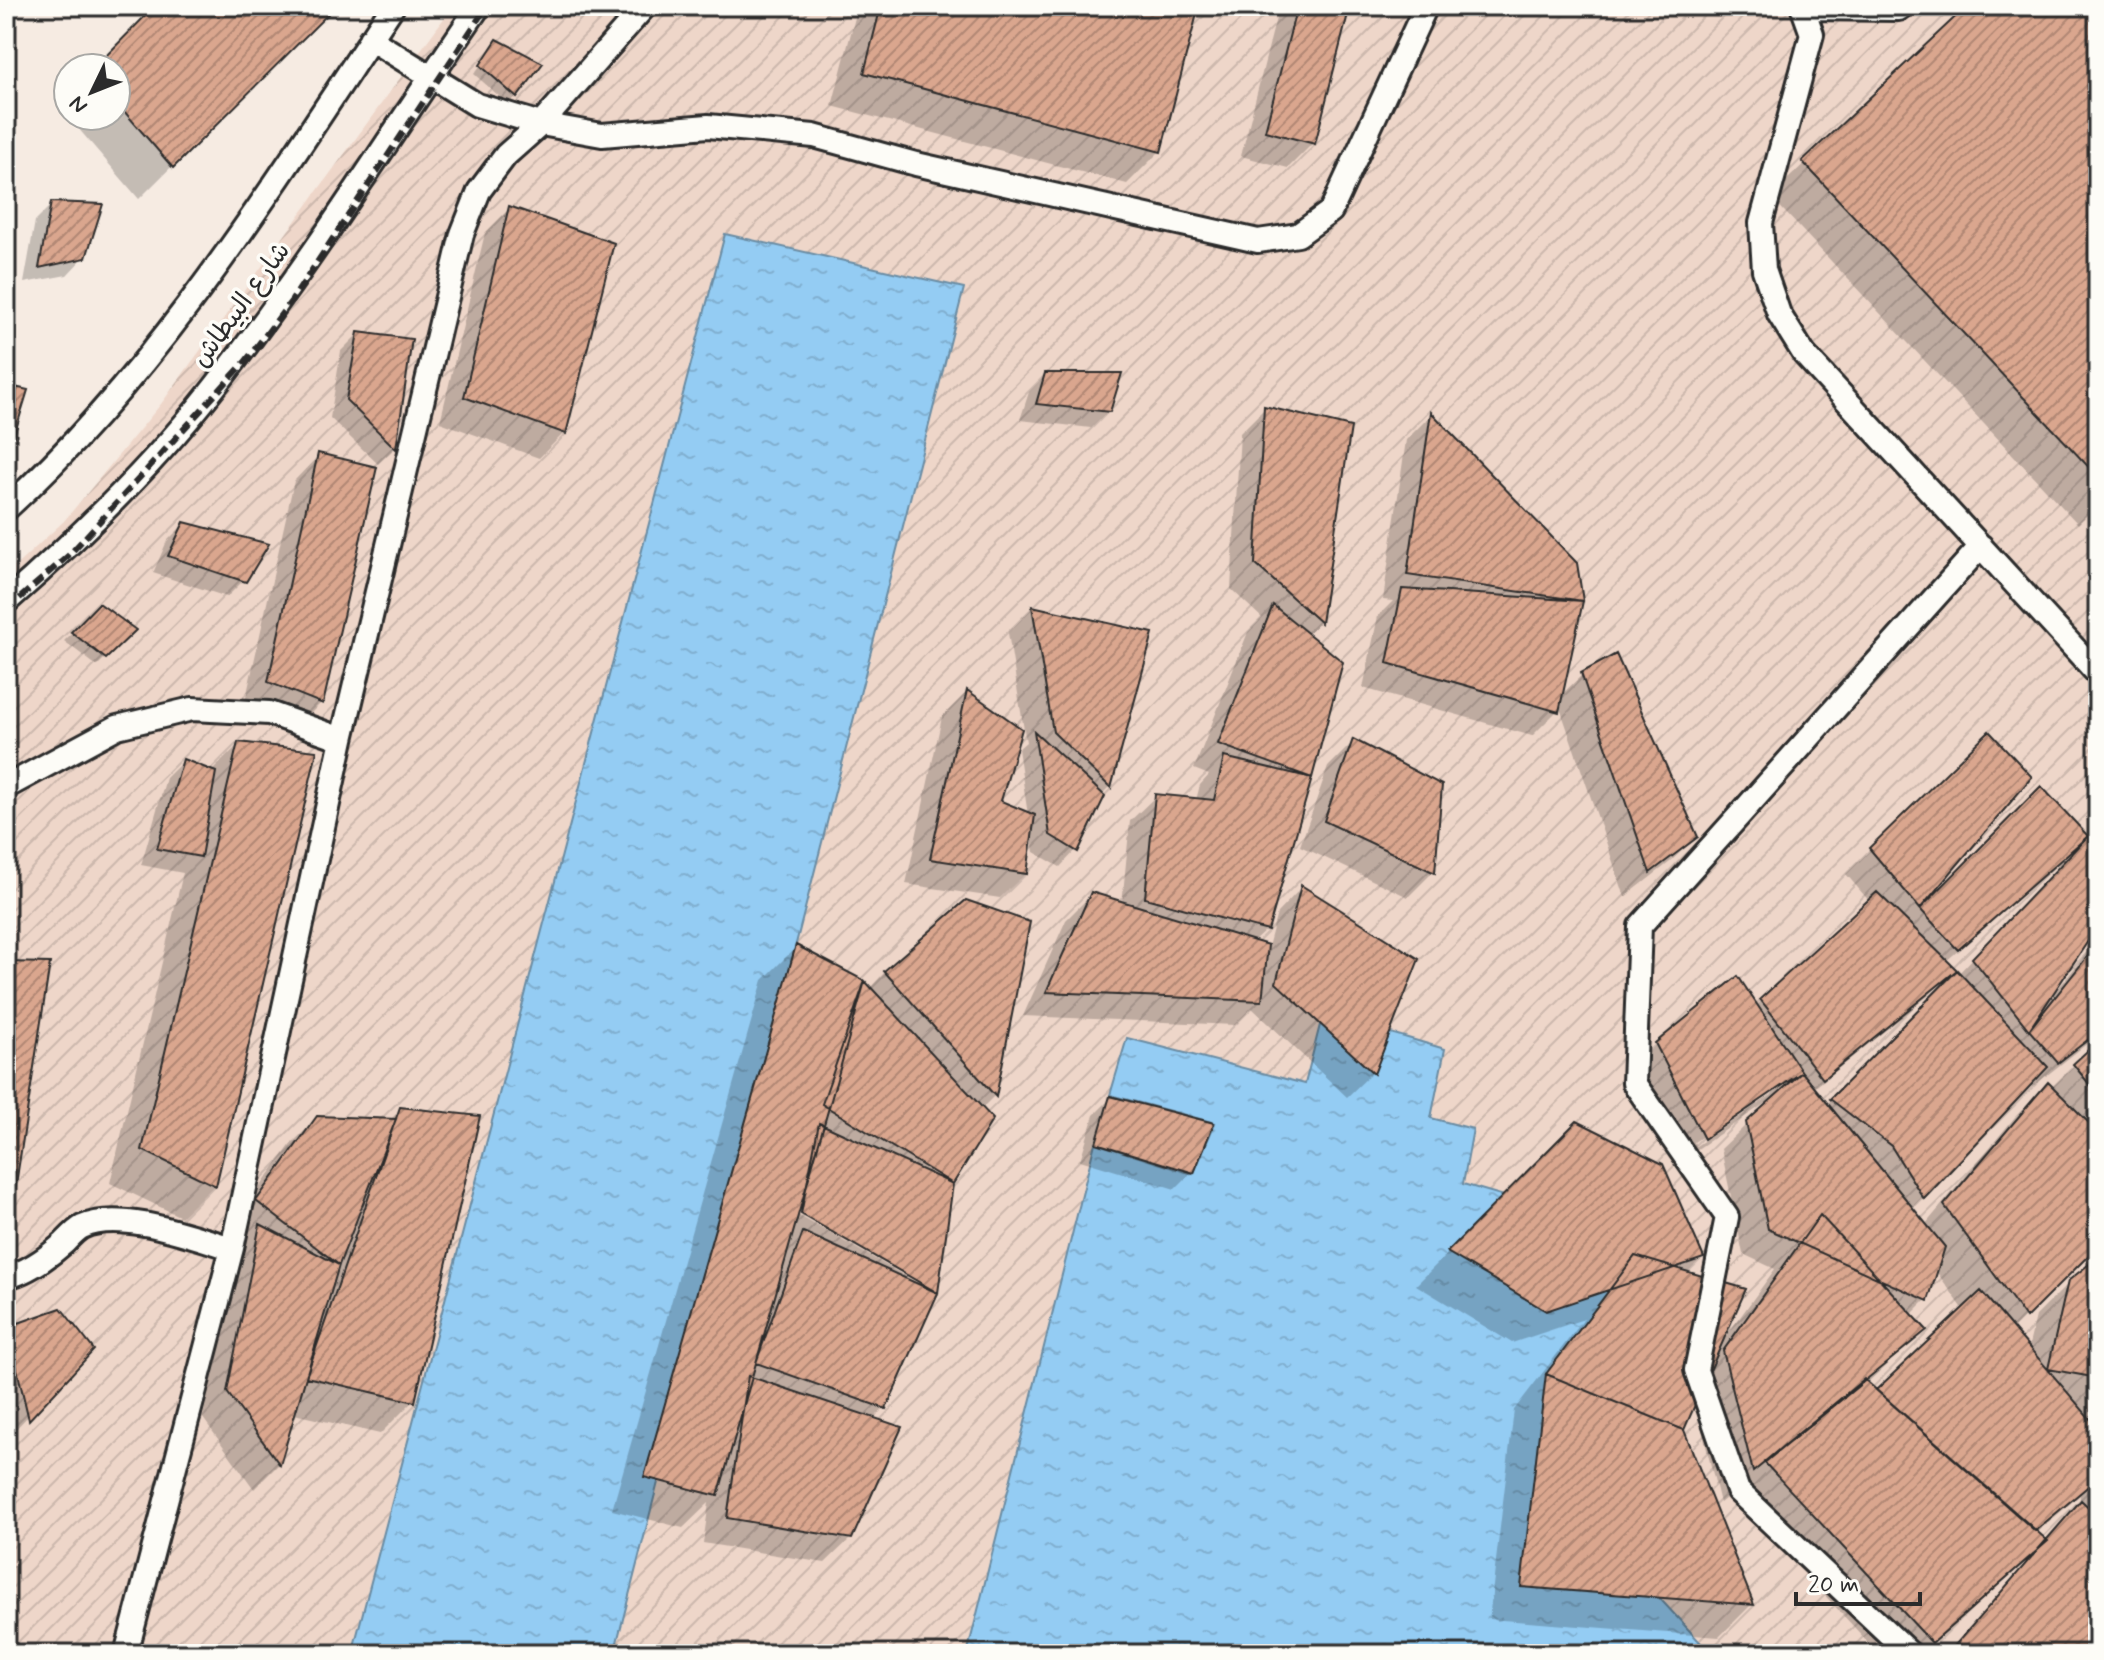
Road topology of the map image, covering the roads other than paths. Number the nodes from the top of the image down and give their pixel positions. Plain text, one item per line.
1 (393, 6) edge
2 (479, 6) edge
3 (645, 6) edge
4 (1426, 6) edge
5 (1903, 6) edge
6 (1803, 7) edge
7 (370, 39) junction
8 (430, 77) junction
9 (541, 124) junction
10 (6, 509) edge
11 (1981, 546) junction
12 (6, 602) edge
13 (2098, 674) edge
14 (342, 739) junction
15 (6, 787) edge
16 (232, 1248) junction
17 (6, 1277) edge
18 (126, 1654) edge
19 (1910, 1654) edge

1 - 7 lane, شارع البيطاش
2 - 8 lane, شارع البيطاش
3 - 9 lane
4 - 9 lane
5 - 6 lane
6 - 11 lane
7 - 8 lane
7 - 10 lane, شارع البيطاش
8 - 9 lane
8 - 12 lane, شارع البيطاش
9 - 14 lane
11 - 13 lane
11 - 19 lane
14 - 15 lane
14 - 16 lane
16 - 17 lane
16 - 18 lane

